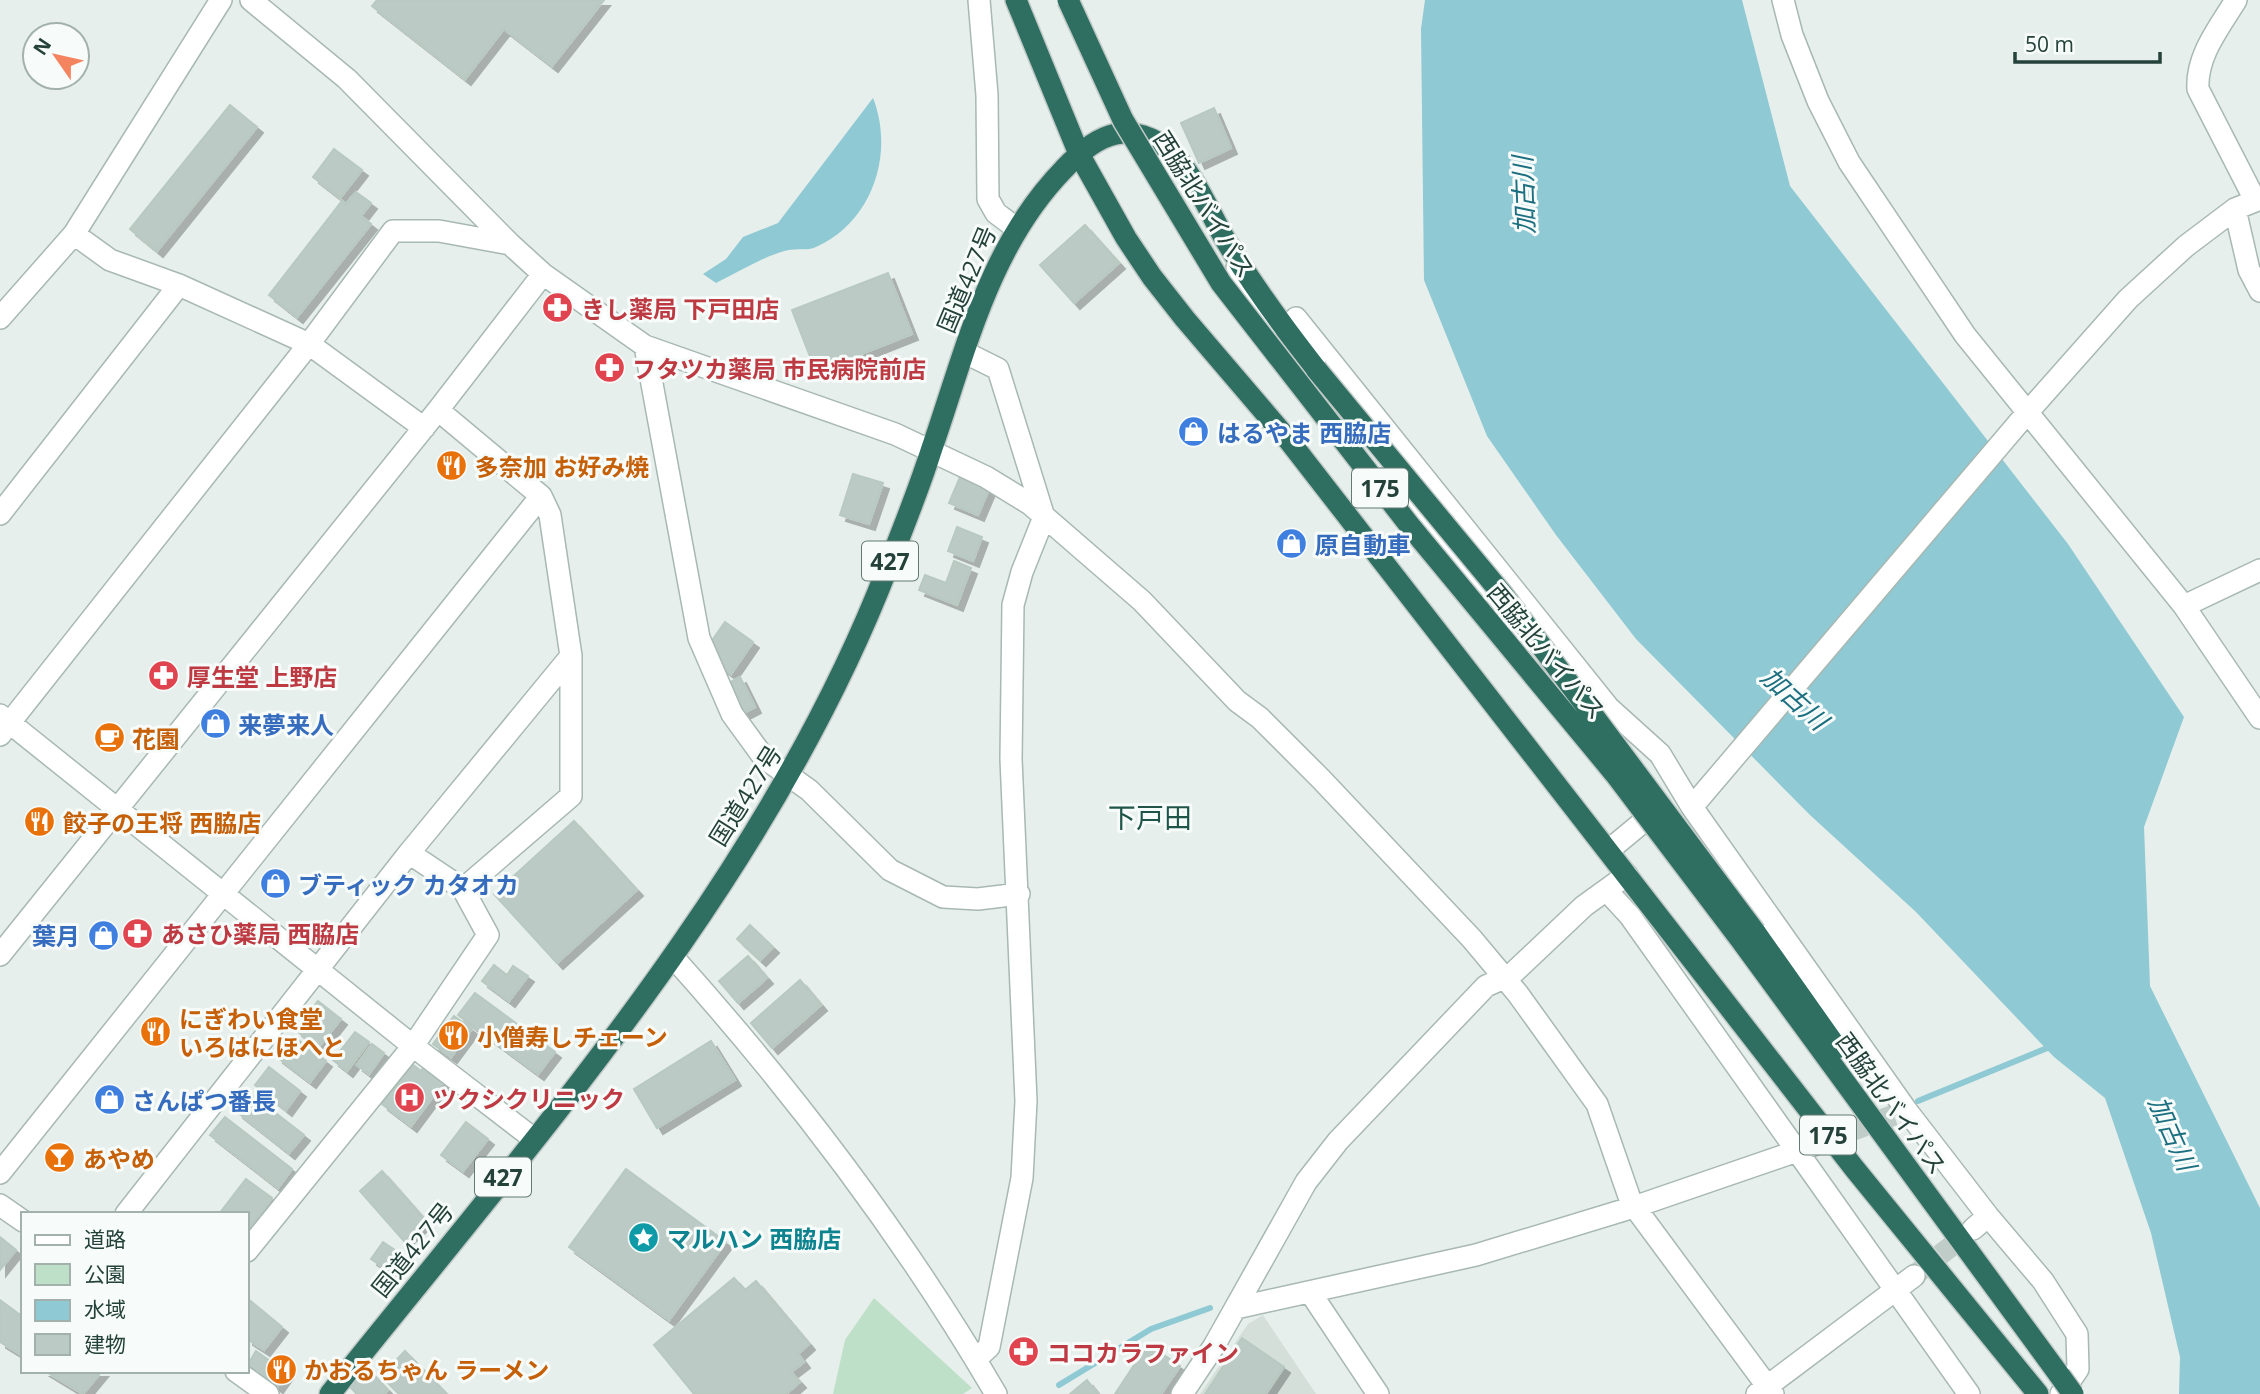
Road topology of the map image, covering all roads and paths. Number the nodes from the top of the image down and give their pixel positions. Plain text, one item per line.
1 (220, 0) edge
2 (251, 0) edge
3 (979, 0) edge
4 (1016, 0) edge
5 (1068, 0) edge
6 (1783, 0) edge
7 (2236, 0) edge
8 (1079, 154) junction
9 (2250, 203) edge
10 (1016, 228) junction
11 (74, 234) junction
12 (1226, 241) junction
13 (510, 244) junction
14 (543, 274) junction
15 (179, 285) junction
16 (2260, 291) edge
17 (0, 318) edge
18 (1296, 318) dead end
19 (309, 344) junction
20 (645, 346) junction
21 (964, 352) junction
22 (438, 410) junction
23 (2027, 413) junction
24 (424, 428) junction
25 (932, 451) junction
26 (541, 496) junction
27 (0, 514) edge
28 (1044, 517) junction
29 (2260, 570) edge
30 (2184, 606) junction
31 (571, 656) junction
32 (2260, 718) edge
33 (3, 724) edge
34 (790, 776) junction
35 (1687, 798) junction
36 (116, 808) junction
37 (1609, 850) junction
38 (409, 853) junction
39 (1627, 875) junction
40 (463, 889) junction
41 (1607, 891) junction
42 (223, 894) junction
43 (1019, 894) junction
44 (1749, 937) junction
45 (0, 955) edge
46 (673, 957) junction
47 (319, 970) junction
48 (1503, 976) junction
49 (413, 1046) junction
50 (534, 1139) junction
51 (1806, 1148) junction
52 (0, 1172) edge
53 (1631, 1201) junction
54 (0, 1205) edge
55 (128, 1212) edge
56 (21, 1220) edge
57 (248, 1250) edge
58 (1914, 1276) tunnel mouth
59 (1897, 1290) junction
60 (1310, 1292) junction
61 (1236, 1308) junction
62 (976, 1359) junction
63 (239, 1373) edge
64 (2061, 1385) edge
65 (1766, 1391) edge
66 (2037, 1392) edge
67 (268, 1394) edge
68 (330, 1394) edge
69 (996, 1394) edge
70 (1182, 1394) edge
71 (1378, 1394) edge
72 (1969, 1394) edge
73 (2073, 1394) edge

1 - 11 street
2 - 13 street
3 - 10 street
4 - 8 highway, 175
5 - 44 highway, 西脇北バイパス / 175, bridge
6 - 23 street
7 - 9 street
8 - 10 highway, 国道427号 / 427
8 - 12 highway, 175
8 - 37 highway, 175
9 - 16 street
9 - 23 street
10 - 21 highway, 国道427号 / 427
11 - 15 street
11 - 17 street
12 - 35 street
12 - 44 highway, 175, bridge
13 - 14 street
13 - 19 street
14 - 20 street
14 - 22 street
15 - 19 street
15 - 27 street
18 - 35 street
19 - 24 street
19 - 33 street
20 - 25 street
20 - 34 street
21 - 25 highway, 国道427号 / 427
21 - 28 street
22 - 24 street
22 - 26 street
23 - 30 street
23 - 35 street
24 - 36 street
25 - 28 street
25 - 34 highway, 国道427号 / 427
26 - 31 street
26 - 42 street
28 - 43 street
28 - 48 street
29 - 30 street
30 - 32 street
31 - 38 street
31 - 40 street
33 - 36 street
34 - 43 street
34 - 46 highway, 国道427号 / 427
35 - 37 street
35 - 64 street
36 - 42 street
36 - 45 street
37 - 39 highway, 175
38 - 40 street
38 - 47 street
39 - 41 street
39 - 66 highway, 175
40 - 49 street
41 - 48 street
41 - 51 street
42 - 47 street
42 - 52 street
43 - 62 street
44 - 64 highway, 175
46 - 50 highway, 国道427号 / 427
46 - 62 street
47 - 49 street
47 - 55 street
48 - 53 street
48 - 61 street
49 - 50 street
49 - 57 street
50 - 68 highway, 国道427号 / 427
51 - 53 street
51 - 59 street
53 - 60 street
53 - 65 street
54 - 56 street
58 - 59 street
59 - 65 street
59 - 72 street
60 - 61 street
60 - 71 street
61 - 70 street
62 - 69 street
63 - 67 street
64 - 73 highway, 175, bridge

